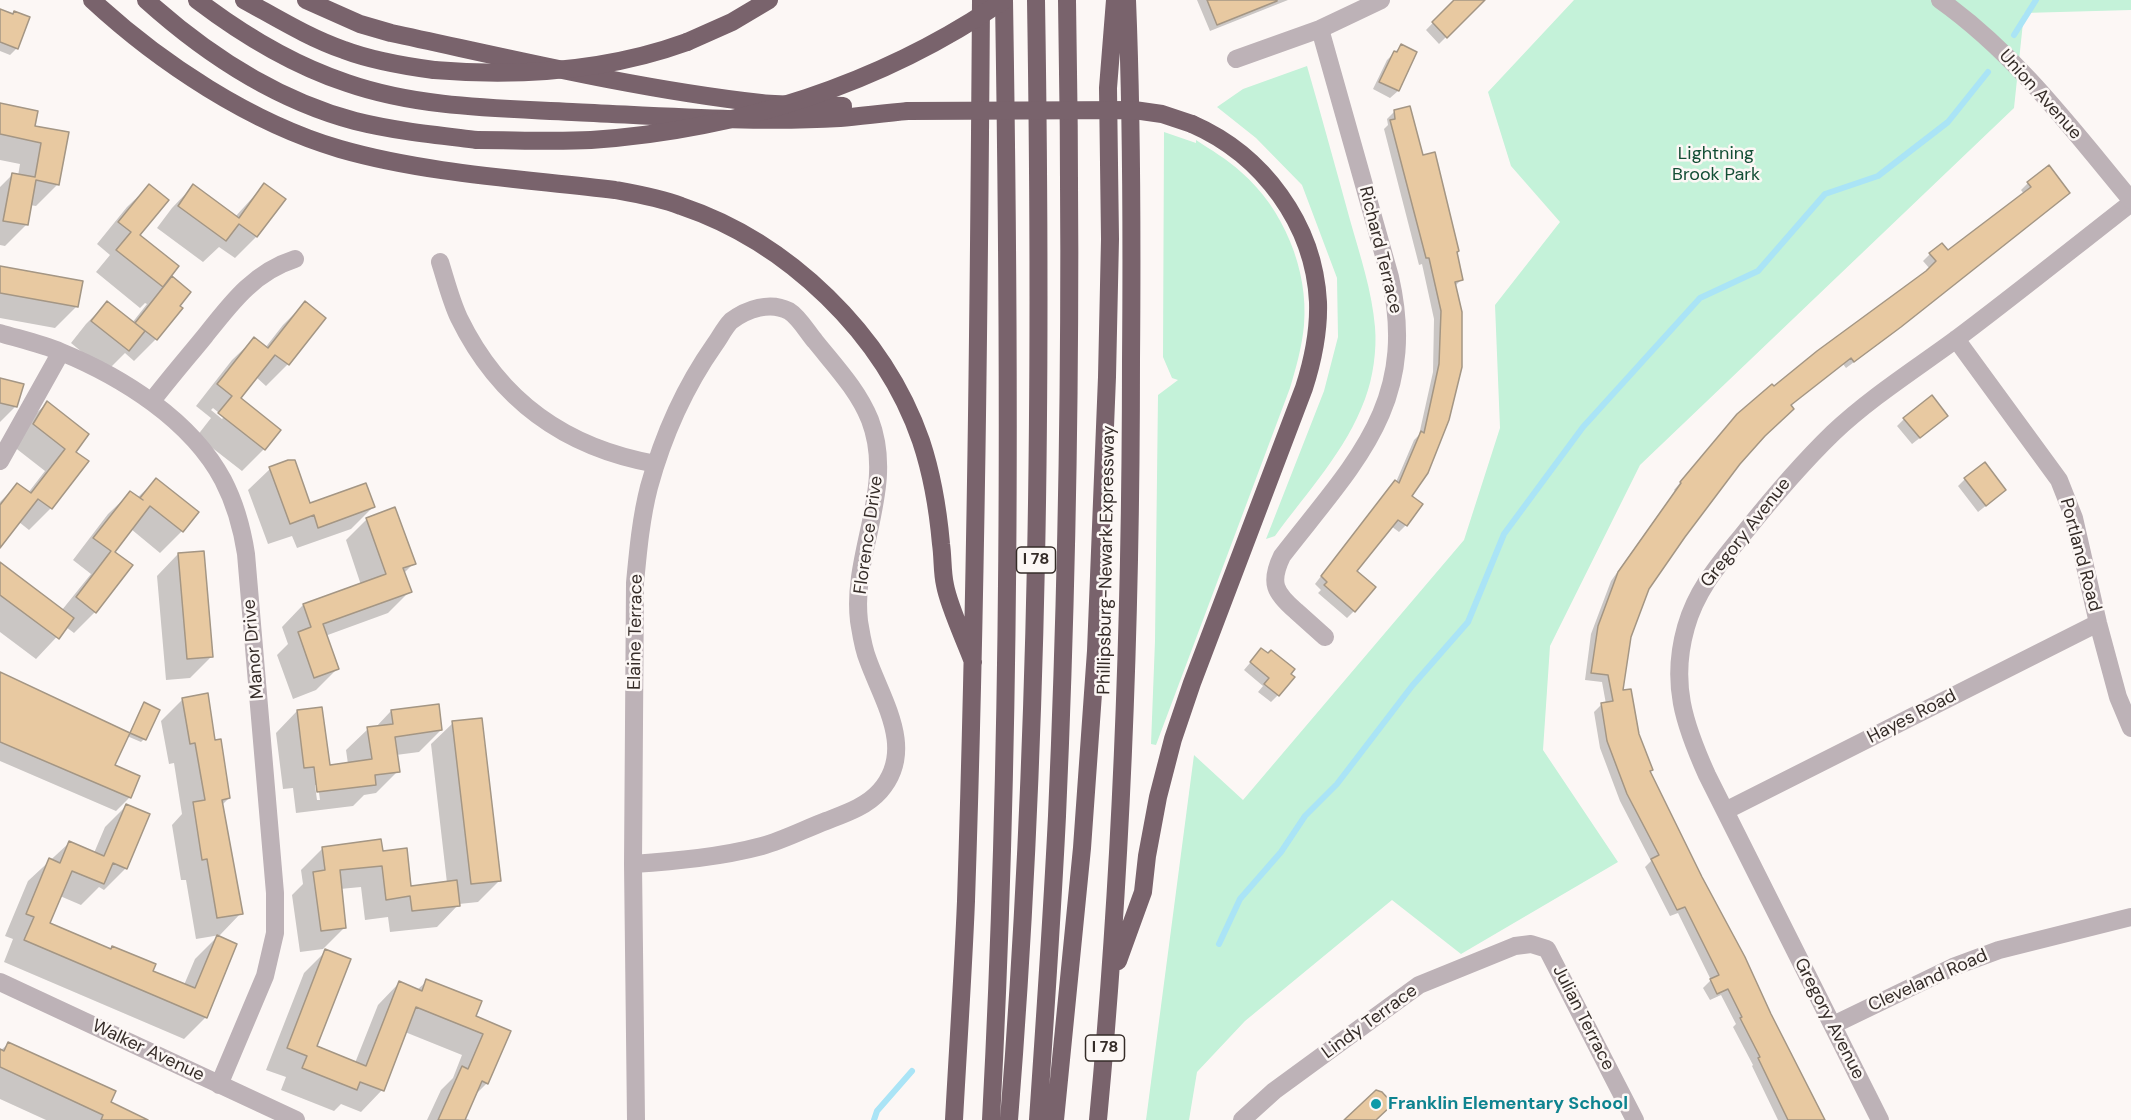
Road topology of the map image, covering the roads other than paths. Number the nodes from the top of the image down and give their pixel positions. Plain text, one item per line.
1 (92, 0) edge
2 (146, 0) edge
3 (197, 0) edge
4 (244, 0) edge
5 (253, 0) edge
6 (306, 0) edge
7 (769, 0) edge
8 (981, 0) edge
9 (1004, 0) edge
10 (1036, 0) edge
11 (1067, 0) edge
12 (1115, 0) edge
13 (1127, 0) edge
14 (1381, 0) edge
15 (1940, 0) edge
16 (271, 15) junction
17 (1320, 29) junction
18 (1236, 59) dead end
19 (908, 111) junction
20 (2131, 202) edge
21 (295, 259) dead end
22 (440, 262) dead end
23 (0, 333) edge
24 (1956, 339) junction
25 (61, 352) junction
26 (849, 383) joint
27 (152, 401) junction
28 (0, 461) edge
29 (656, 464) junction
30 (2098, 623) junction
31 (1325, 637) dead end
32 (973, 662) junction
33 (2131, 728) edge
34 (1725, 811) junction
35 (633, 864) junction
36 (2131, 917) edge
37 (1547, 949) joint
38 (1112, 976) junction
39 (0, 982) edge
40 (1833, 1025) junction
41 (219, 1084) junction
42 (296, 1120) edge
43 (636, 1120) edge
44 (954, 1120) edge
45 (991, 1120) edge
46 (1009, 1120) edge
47 (1038, 1120) edge
48 (1056, 1120) edge
49 (1098, 1120) edge
50 (1242, 1120) edge
51 (1635, 1120) edge
52 (1880, 1120) edge

1 - 32 highway
2 - 9 highway, bridge
3 - 19 highway
4 - 16 highway
5 - 16 highway
6 - 19 highway
7 - 16 highway, bridge
8 - 32 highway
9 - 45 highway
10 - 46 highway, I 78
11 - 47 highway, I 78
12 - 48 highway
13 - 38 highway, Phillipsburg-Newark Expressway / I 78
14 - 17 street
15 - 20 street, Union Avenue
17 - 18 street
17 - 31 street, Richard Terrace
19 - 38 highway, bridge
20 - 24 street, Gregory Avenue
21 - 27 street
22 - 29 street
23 - 25 street, Manor Drive
24 - 30 street, Portland Road
24 - 34 street, Gregory Avenue
25 - 27 street, Manor Drive
25 - 28 street
26 - 29 street, Elaine Terrace
26 - 35 street, Florence Drive
27 - 41 street, Manor Drive
29 - 35 street, Elaine Terrace
30 - 33 street, Portland Road
30 - 34 street, Hayes Road
32 - 44 highway
34 - 40 street, Gregory Avenue
35 - 43 street, Elaine Terrace
36 - 40 street, Cleveland Road
37 - 50 street, Lindy Terrace
37 - 51 street, Julian Terrace
38 - 49 highway, Phillipsburg-Newark Expressway / I 78
39 - 41 street, Walker Avenue
40 - 52 street, Gregory Avenue
41 - 42 street, Walker Avenue

